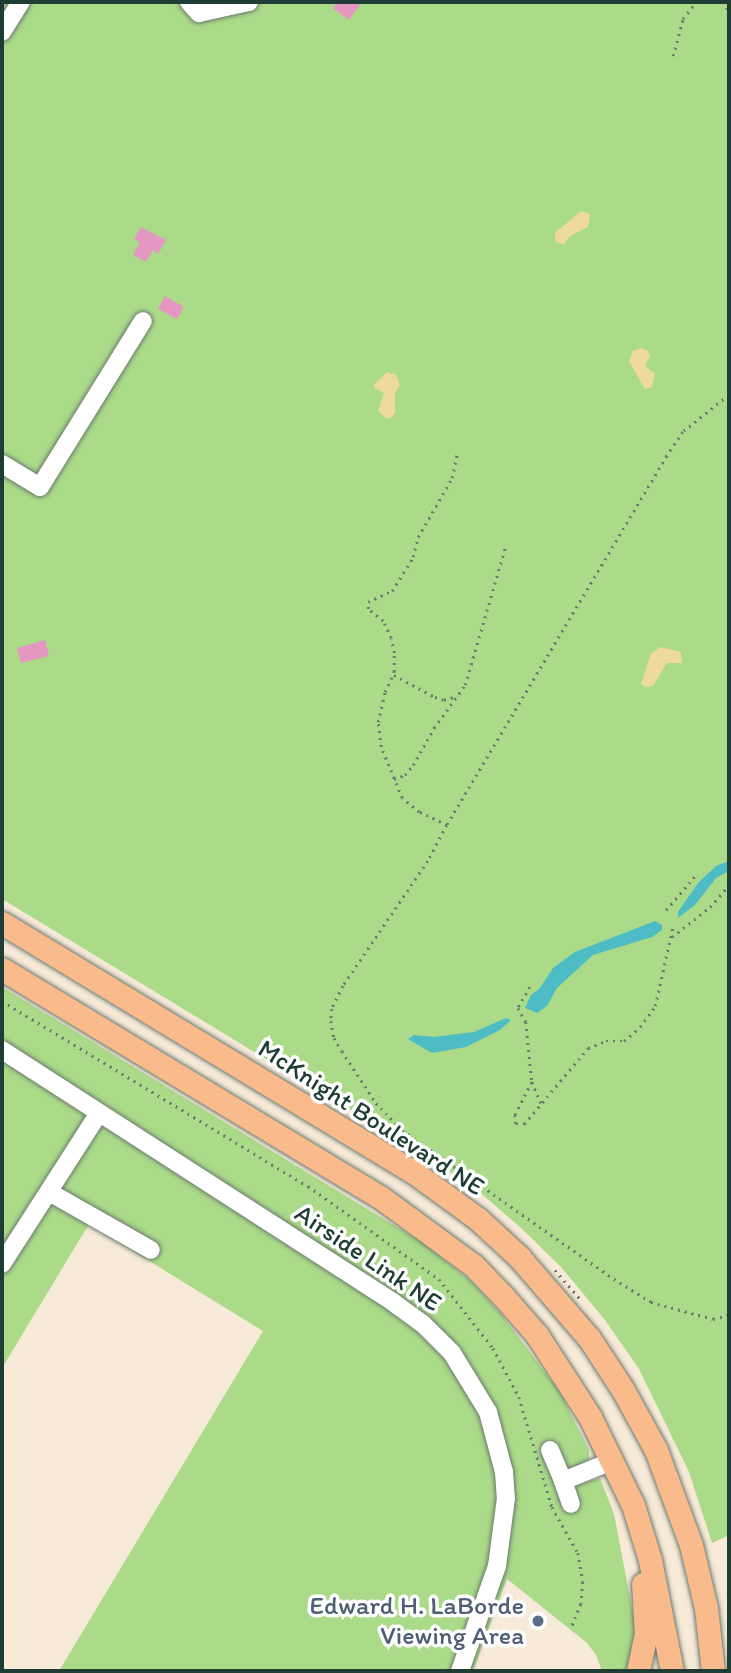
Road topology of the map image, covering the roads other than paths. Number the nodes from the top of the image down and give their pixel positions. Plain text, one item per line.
1 (21, 2) edge
2 (189, 2) edge
3 (249, 2) edge
4 (2, 32) edge
5 (143, 320) dead end
6 (5, 466) edge
7 (2, 923) edge
8 (2, 969) edge
9 (2, 1050) edge
10 (99, 1113) junction
11 (49, 1192) junction
12 (151, 1250) dead end
13 (2, 1264) edge
14 (550, 1450) dead end
15 (612, 1461) junction
16 (563, 1481) junction
17 (571, 1504) dead end
18 (633, 1505) junction
19 (460, 1671) edge
20 (638, 1671) edge
21 (672, 1671) edge
22 (713, 1671) edge

1 - 4 street
2 - 3 street
5 - 6 street
7 - 22 main road, McKnight Boulevard NE
8 - 15 main road
9 - 10 street, Airside Link NE
10 - 11 street
10 - 19 street, Airside Link NE
11 - 12 street
11 - 13 street
14 - 16 street
15 - 16 street
15 - 18 main road
16 - 17 street
18 - 20 main road
18 - 21 main road

